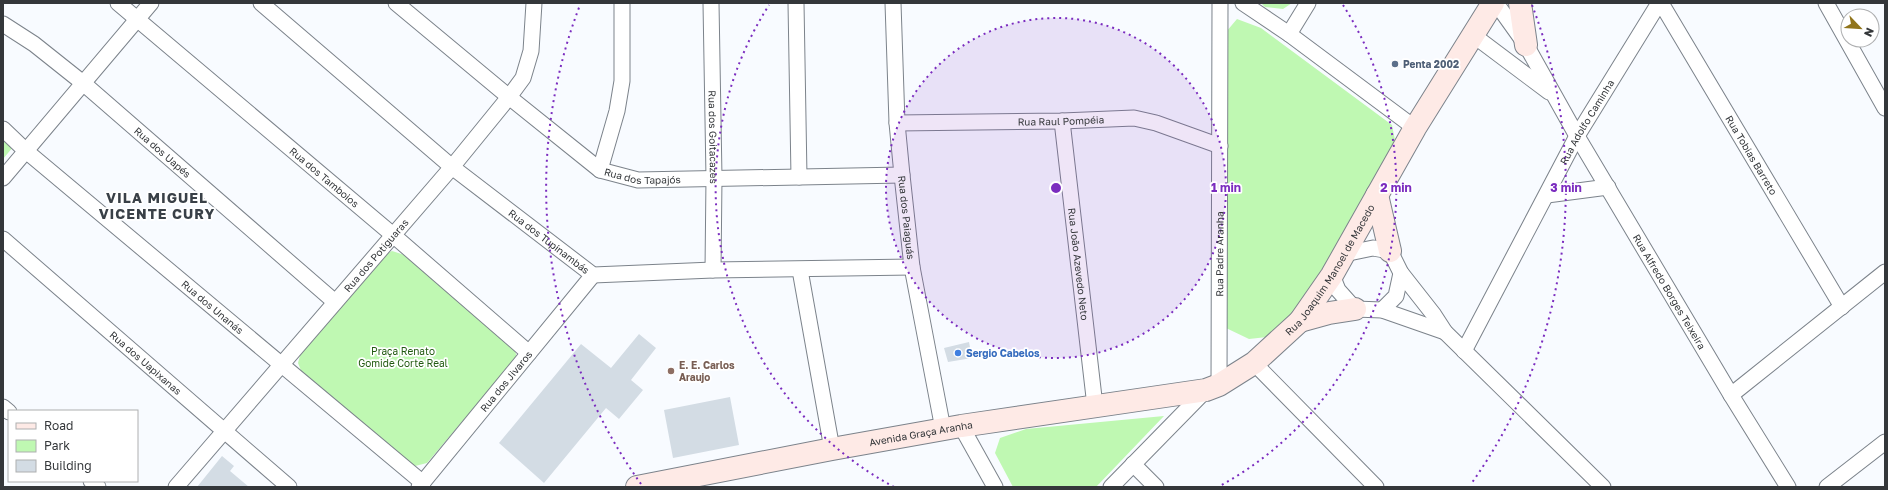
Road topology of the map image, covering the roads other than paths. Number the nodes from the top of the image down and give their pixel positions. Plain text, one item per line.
1 (118, 3) edge
2 (151, 3) edge
3 (261, 3) edge
4 (396, 3) edge
5 (534, 3) edge
6 (622, 3) edge
7 (711, 3) edge
8 (796, 3) edge
9 (893, 3) edge
10 (1220, 3) edge
11 (1243, 3) edge
12 (1308, 3) edge
13 (1492, 3) edge
14 (1496, 3) edge
15 (1520, 3) edge
16 (1660, 3) edge
17 (1826, 3) edge
18 (137, 20) junction
19 (3, 24) edge
20 (1289, 34) junction
21 (1473, 35) junction
22 (1526, 45) junction
23 (83, 83) junction
24 (1553, 95) junction
25 (509, 97) junction
26 (1885, 108) edge
27 (1062, 121) junction
28 (897, 123) junction
29 (1414, 128) junction
30 (3, 129) edge
31 (1577, 136) junction
32 (1220, 146) junction
33 (26, 151) junction
34 (452, 167) junction
35 (600, 170) junction
36 (799, 176) junction
37 (902, 176) junction
38 (3, 178) edge
39 (714, 178) junction
40 (1608, 187) junction
41 (1377, 195) junction
42 (1547, 195) junction
43 (394, 235) junction
44 (3, 239) edge
45 (1390, 251) junction
46 (1344, 254) junction
47 (912, 267) junction
48 (713, 270) junction
49 (800, 270) junction
50 (1885, 272) edge
51 (1401, 273) junction
52 (593, 275) junction
53 (1332, 275) junction
54 (335, 302) junction
55 (1842, 307) junction
56 (1355, 309) junction
57 (1382, 310) junction
58 (1300, 321) junction
59 (1445, 332) junction
60 (1464, 351) junction
61 (529, 353) junction
62 (1254, 363) junction
63 (282, 364) junction
64 (1212, 388) junction
65 (1731, 395) junction
66 (1095, 406) junction
67 (952, 428) junction
68 (225, 431) junction
69 (1885, 442) edge
70 (832, 448) junction
71 (1133, 464) junction
72 (421, 485) edge
73 (176, 487) edge
74 (289, 487) edge
75 (637, 487) edge
76 (995, 487) edge
77 (1111, 487) edge
78 (1156, 487) edge
79 (1376, 487) edge
80 (1603, 487) edge
81 (1788, 487) edge
82 (1827, 487) edge

1 - 18 street, Rua dos Tamboios
2 - 18 street
3 - 34 street, Rua dos Tupinambás
4 - 25 street, Rua dos Tapajós
5 - 25 street, Rua dos Potiguaras
6 - 35 street
7 - 39 street, Rua dos Goitacazes
8 - 36 street
9 - 28 street, Rua dos Paiaguás
10 - 32 street, Rua Padre Aranha
11 - 20 street
12 - 20 street
13 - 21 street, Rua Joaquim Manoel de Macedo
14 - 22 street, Rua Alfredo Borges Teixeira
15 - 22 street
16 - 31 street, Rua Adolfo Caminha
16 - 55 street, Rua Tobias Barreto
17 - 26 street
18 - 23 street
18 - 43 street, Rua dos Tamboios
19 - 23 street, Rua dos Uapés
20 - 29 street
21 - 24 street, Rua Alfredo Borges Teixeira
21 - 29 street, Rua Joaquim Manoel de Macedo
22 - 24 street, Rua Alfredo Borges Teixeira
23 - 33 street
23 - 54 street, Rua dos Uapés
24 - 31 street, Rua Alfredo Borges Teixeira
25 - 34 street, Rua dos Potiguaras
25 - 35 street, Rua dos Tapajós
27 - 28 street, Rua Raul Pompéia
27 - 32 street, Rua Raul Pompéia
27 - 66 street, Rua João Azevedo Neto
28 - 37 street, Rua dos Paiaguás
29 - 41 street, Rua Joaquim Manoel de Macedo
30 - 33 street, Rua dos Unanás
31 - 40 street, Rua Alfredo Borges Teixeira
31 - 42 street, Rua Adolfo Caminha
32 - 64 street, Rua Padre Aranha
33 - 38 street
33 - 63 street, Rua dos Unanás
34 - 43 street, Rua dos Potiguaras
34 - 52 street, Rua dos Tupinambás
35 - 39 street, Rua dos Tapajós
36 - 37 street, Rua dos Tapajós
36 - 39 street, Rua dos Tapajós
37 - 47 street, Rua dos Paiaguás
39 - 48 street, Rua dos Goitacazes
40 - 42 street
40 - 65 street, Rua Alfredo Borges Teixeira
41 - 45 street
41 - 46 street, Rua Joaquim Manoel de Macedo
42 - 60 street, Rua Adolfo Caminha
43 - 54 street, Rua dos Potiguaras
43 - 61 street, Rua dos Tamboios
44 - 68 street, Rua dos Uapixanas
45 - 46 street
45 - 51 street
46 - 53 street, Rua Joaquim Manoel de Macedo
47 - 49 street, Rua dos Tupinambás
47 - 67 street, Rua dos Paiaguás
48 - 49 street, Rua dos Tupinambás
48 - 52 street, Rua dos Tupinambás
49 - 70 street
50 - 55 street
51 - 57 street
51 - 59 street
52 - 61 street, Rua dos Jivaros
53 - 56 street
53 - 58 street, Rua Joaquim Manoel de Macedo
54 - 63 street, Rua dos Potiguaras
55 - 65 street
56 - 57 street
56 - 58 street
57 - 59 street
58 - 62 street, Rua Joaquim Manoel de Macedo
59 - 60 street
60 - 80 street
61 - 72 street, Rua dos Jivaros
62 - 64 street, Rua Joaquim Manoel de Macedo
62 - 79 street
63 - 68 street, Rua dos Potiguaras
63 - 72 street, Rua dos Unanás
64 - 66 street, Avenida Graça Aranha
64 - 71 street, Rua Joaquim Manoel de Macedo
65 - 81 street, Rua Alfredo Borges Teixeira
66 - 67 street, Avenida Graça Aranha
67 - 70 street, Avenida Graça Aranha
67 - 76 street, Rua dos Paiaguás
68 - 73 street, Rua dos Potiguaras
68 - 74 street, Rua dos Uapixanas
69 - 82 street
70 - 75 street, Avenida Graça Aranha
71 - 77 street, Rua Joaquim Manoel de Macedo
71 - 78 street

